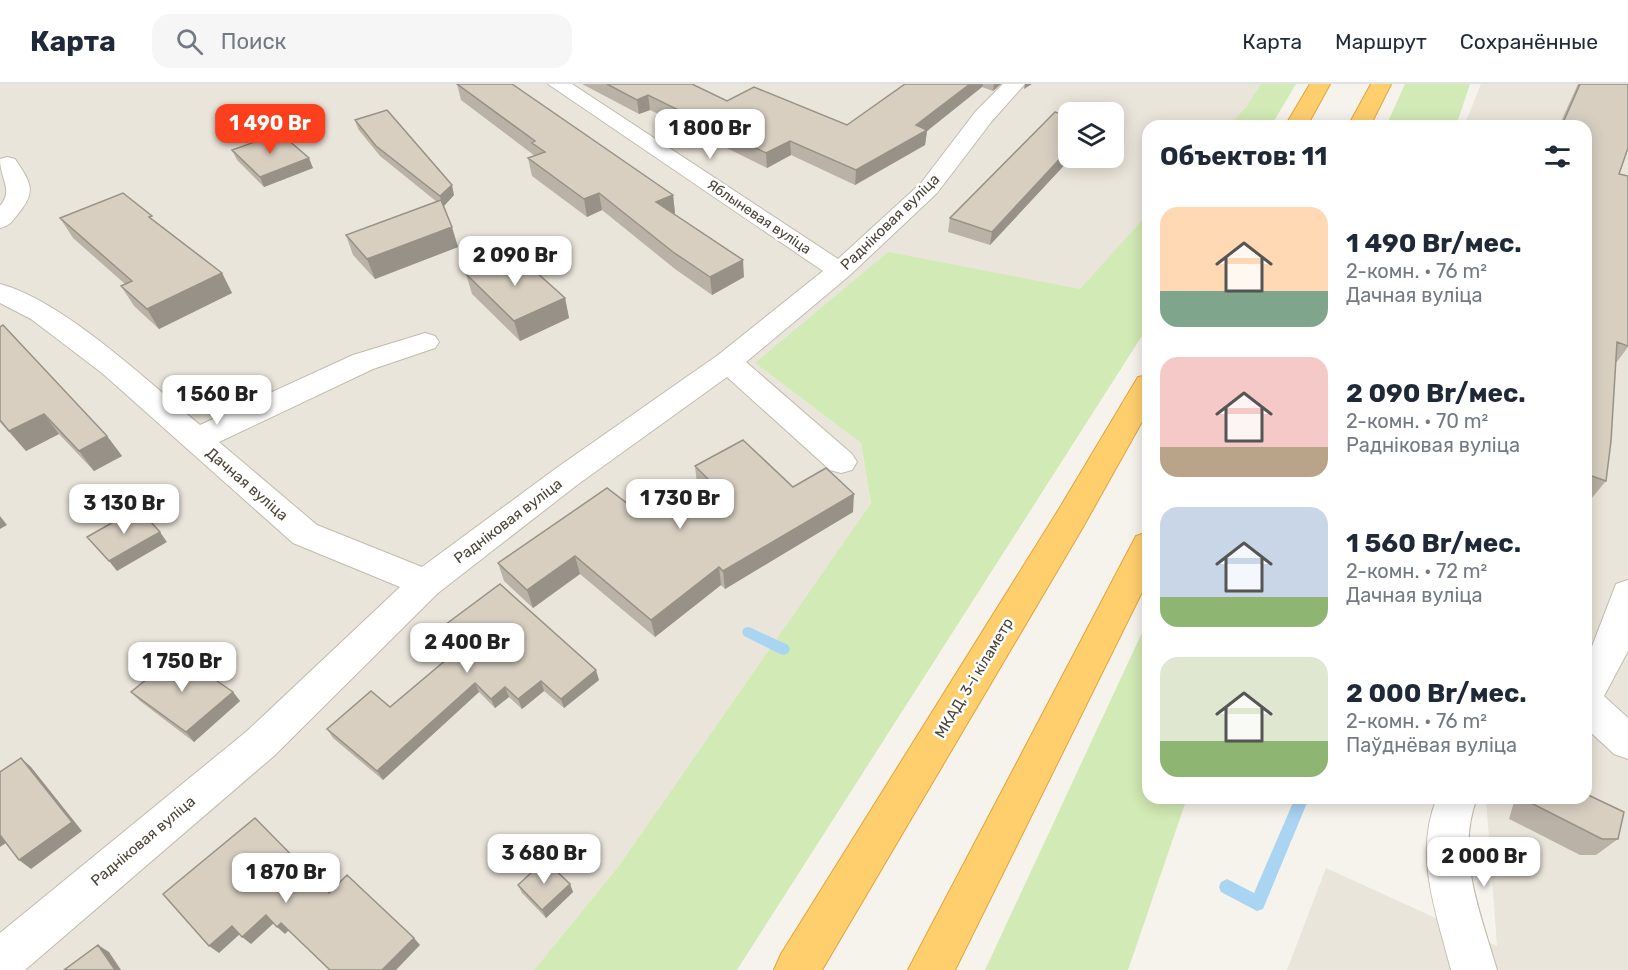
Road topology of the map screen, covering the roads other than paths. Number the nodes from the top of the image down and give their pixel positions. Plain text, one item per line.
1 (558, 84) edge
2 (1015, 84) edge
3 (1320, 84) edge
4 (1381, 84) edge
5 (1299, 120) edge
6 (1362, 120) edge
7 (7, 164) dead end
8 (0, 221) edge
9 (840, 271) junction
10 (0, 292) edge
11 (425, 342) dead end
12 (728, 362) junction
13 (1142, 394) edge
14 (195, 440) junction
15 (842, 462) dead end
16 (1142, 556) edge
17 (426, 583) junction
18 (1628, 594) edge
19 (1592, 684) edge
20 (1592, 709) edge
21 (1628, 742) edge
22 (1454, 804) edge
23 (0, 962) edge
24 (797, 970) edge
25 (931, 970) edge
26 (1474, 970) edge

1 - 9 street, Яблыневая вуліца
2 - 9 street, Радніковая вуліца
3 - 5 highway
4 - 6 highway
7 - 8 street
9 - 12 street, Радніковая вуліца
10 - 14 street, Дачная вуліца
11 - 14 street
12 - 15 street
12 - 17 street, Радніковая вуліца
13 - 24 highway, МКАД, 3-і кіламетр
14 - 17 street, Дачная вуліца
16 - 25 highway
17 - 23 street, Радніковая вуліца
18 - 19 street
20 - 21 street
22 - 26 street

